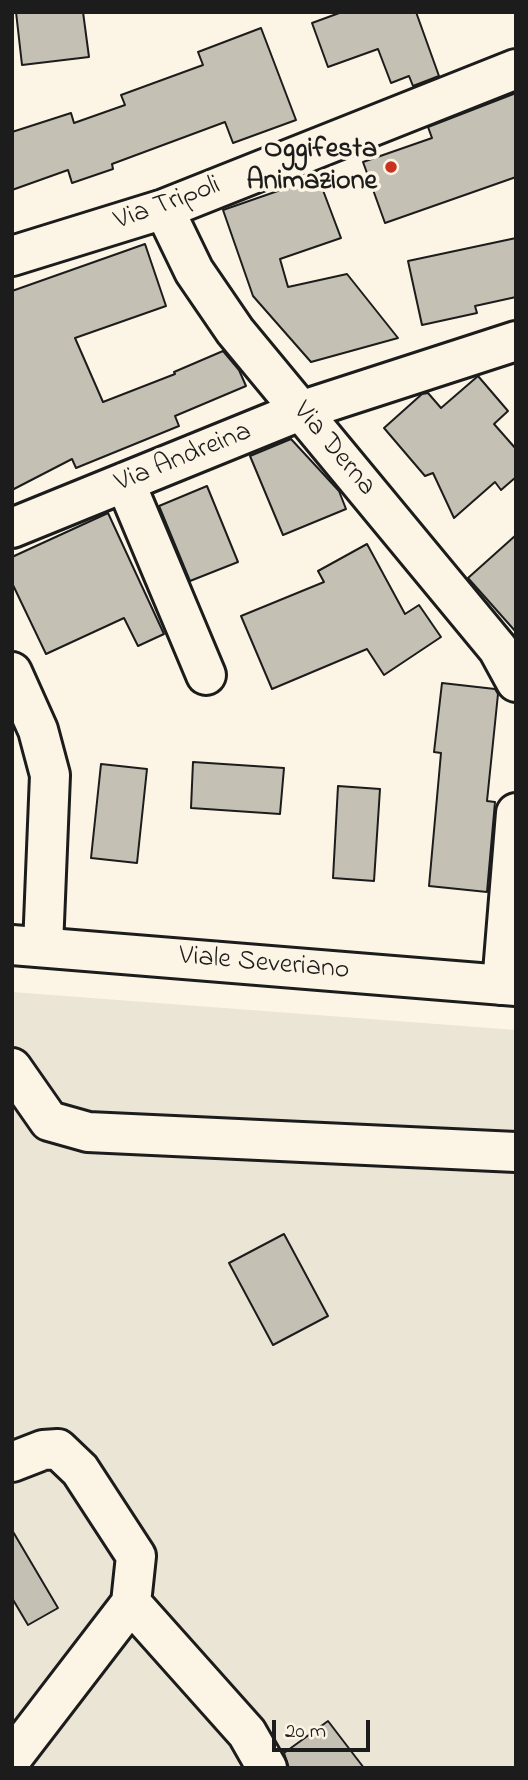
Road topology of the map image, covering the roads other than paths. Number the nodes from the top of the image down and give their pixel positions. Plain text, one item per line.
1 (516, 69) edge
2 (164, 209) junction
3 (12, 256) edge
4 (516, 341) edge
5 (300, 411) junction
6 (125, 482) junction
7 (12, 528) edge
8 (12, 672) edge
9 (206, 675) dead end
10 (516, 682) edge
11 (516, 813) edge
12 (28, 946) edge
13 (509, 986) edge
14 (12, 1068) edge
15 (516, 1152) edge
16 (12, 1462) edge
17 (131, 1603) junction
18 (12, 1758) edge
19 (267, 1768) edge

1 - 2 street, Via Tripoli
2 - 3 street, Via Tripoli
2 - 5 street, Via Derna
4 - 5 street, Via Andreina
5 - 6 street, Via Andreina
5 - 10 street, Via Derna
6 - 7 street, Via Andreina
6 - 9 street
8 - 12 street
11 - 13 street
12 - 13 street, Viale Severiano
14 - 15 street
16 - 17 street
17 - 18 street
17 - 19 street

